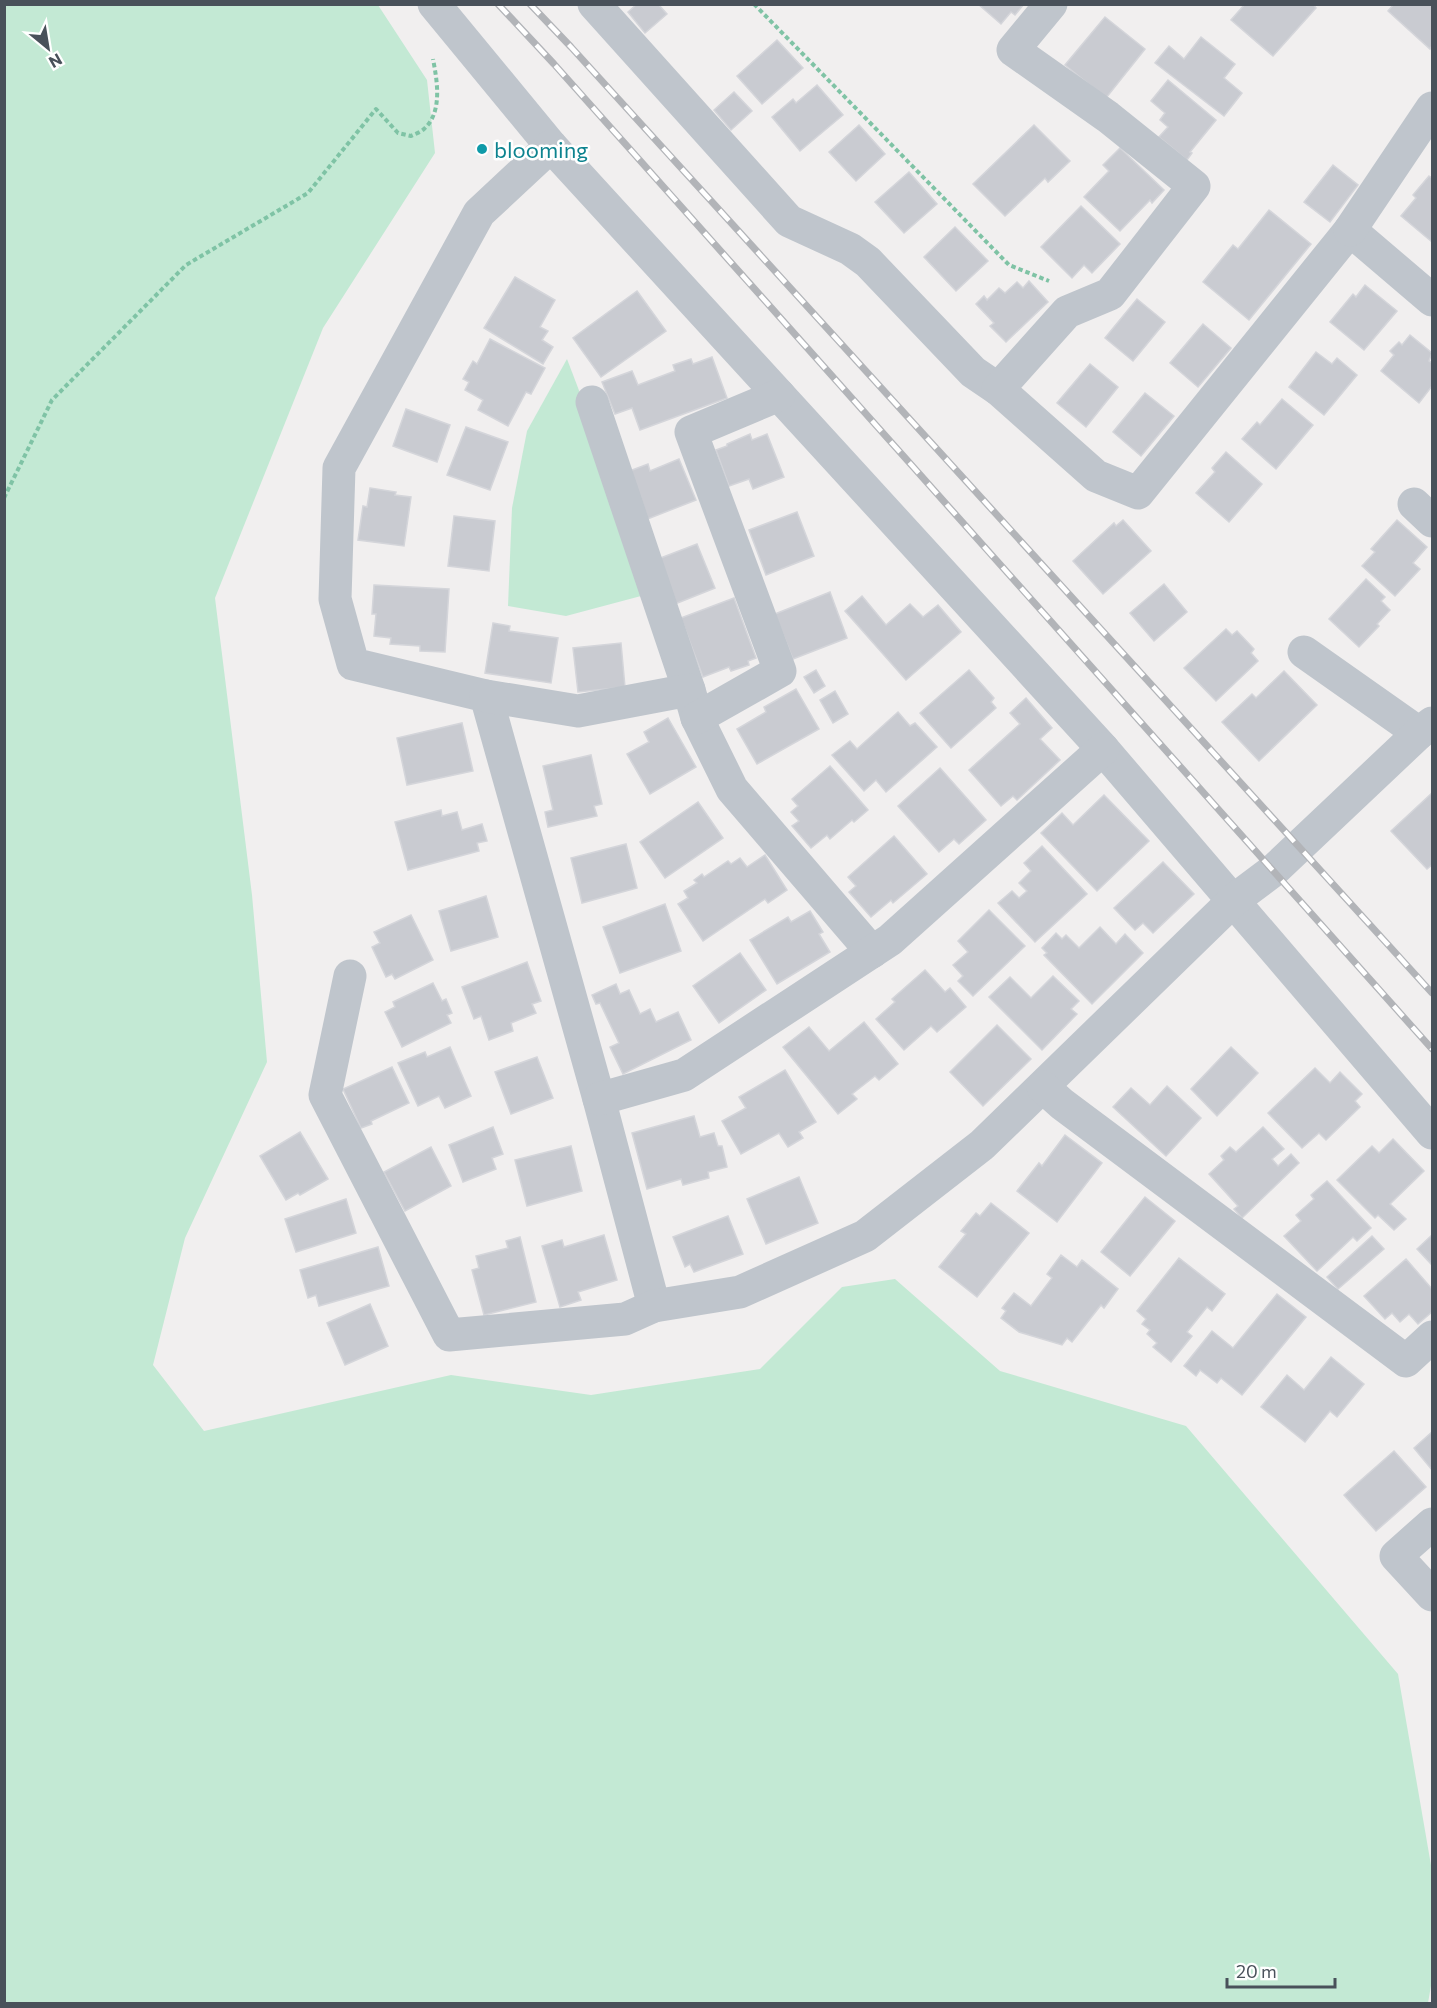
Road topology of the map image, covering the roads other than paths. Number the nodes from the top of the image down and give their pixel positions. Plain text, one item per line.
1 (434, 4) edge
2 (594, 4) edge
3 (1051, 4) edge
4 (1432, 108) edge
5 (552, 146) junction
6 (1350, 230) junction
7 (1432, 300) edge
8 (998, 389) junction
9 (779, 395) junction
10 (592, 402) dead end
11 (1304, 652) dead end
12 (486, 696) junction
13 (693, 704) junction
14 (1426, 728) edge
15 (1103, 749) junction
16 (1234, 900) junction
17 (872, 952) junction
18 (350, 976) dead end
19 (1043, 1087) junction
20 (599, 1099) junction
21 (1432, 1133) edge
22 (654, 1306) junction
23 (1432, 1337) edge
24 (1432, 1524) edge
25 (1432, 1595) edge

1 - 5 street
2 - 8 street
3 - 8 street
4 - 6 street
5 - 9 street
5 - 12 street
6 - 7 street
6 - 8 street
9 - 13 street
9 - 15 street
10 - 13 street
11 - 14 street
12 - 13 street
12 - 20 street
13 - 17 street
14 - 16 street
15 - 16 street
15 - 17 street
16 - 19 street
16 - 21 street
17 - 20 street
18 - 22 street
19 - 22 street
19 - 23 street
20 - 22 street
24 - 25 street

